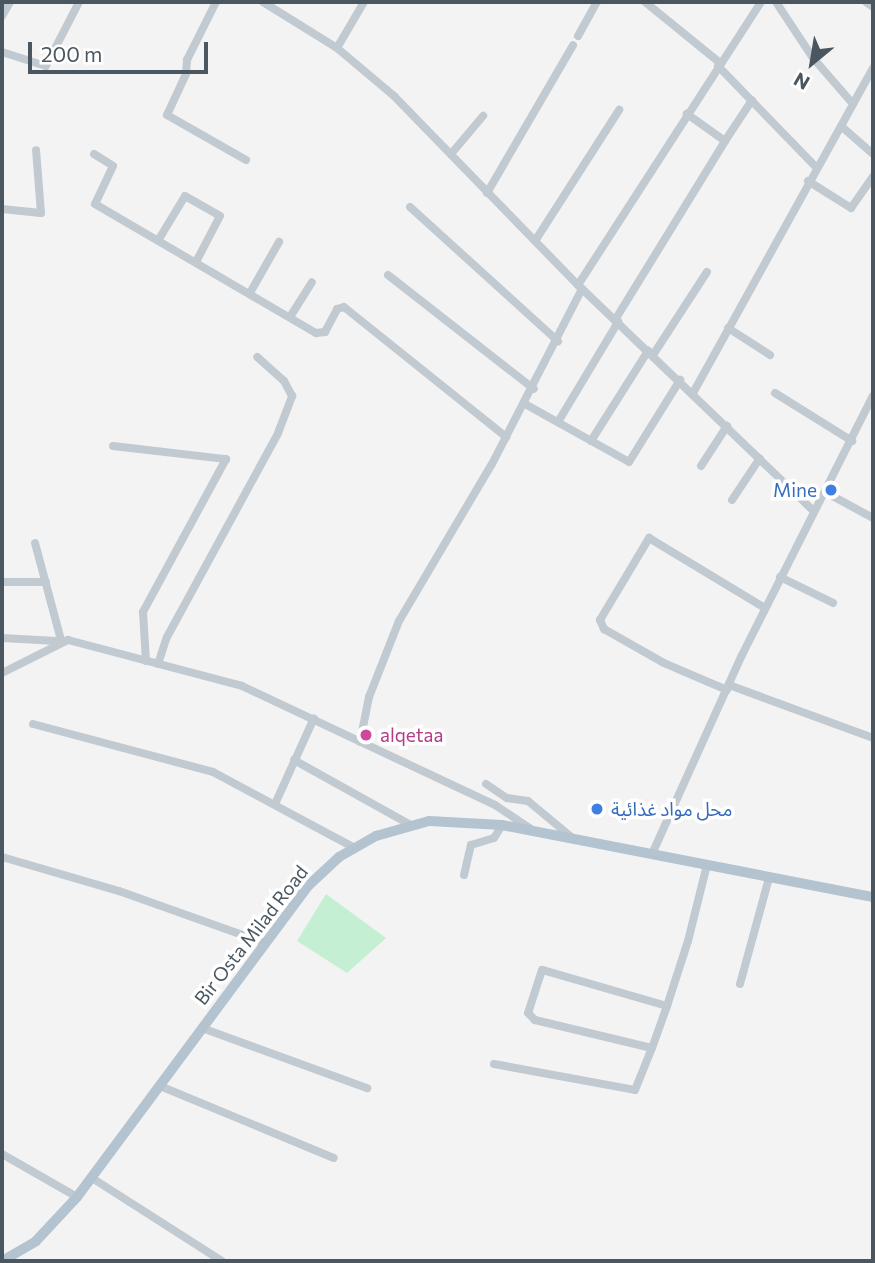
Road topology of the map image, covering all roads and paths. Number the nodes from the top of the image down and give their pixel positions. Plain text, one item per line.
1 (10, 2) edge
2 (79, 2) edge
3 (216, 2) edge
4 (263, 2) edge
5 (364, 2) edge
6 (597, 2) edge
7 (645, 2) edge
8 (761, 2) edge
9 (776, 2) edge
10 (866, 2) edge
11 (873, 7) edge
12 (2, 16) edge
13 (578, 36) dead end
14 (573, 45) dead end
15 (337, 48) junction
16 (2, 52) edge
17 (719, 64) junction
18 (873, 68) edge
19 (752, 100) junction
20 (853, 104) junction
21 (619, 110) dead end
22 (687, 114) junction
23 (483, 116) dead end
24 (841, 126) junction
25 (725, 141) junction
26 (36, 150) dead end
27 (94, 154) dead end
28 (451, 154) junction
29 (873, 154) edge
30 (246, 160) dead end
31 (816, 167) junction
32 (873, 176) edge
33 (808, 181) junction
34 (487, 192) junction
35 (410, 207) dead end
36 (2, 209) edge
37 (159, 239) junction
38 (279, 242) dead end
39 (535, 242) junction
40 (196, 262) junction
41 (707, 272) dead end
42 (388, 275) dead end
43 (312, 282) dead end
44 (580, 287) junction
45 (250, 293) junction
46 (290, 317) junction
47 (617, 321) junction
48 (728, 328) junction
49 (558, 341) junction
50 (650, 353) junction
51 (770, 355) dead end
52 (257, 357) dead end
53 (680, 380) junction
54 (534, 389) junction
55 (692, 393) junction
56 (775, 393) dead end
57 (873, 396) edge
58 (525, 404) junction
59 (558, 422) junction
60 (727, 426) junction
61 (506, 437) junction
62 (852, 440) junction
63 (591, 441) junction
64 (113, 446) dead end
65 (760, 458) junction
66 (701, 466) dead end
67 (825, 492) junction
68 (732, 500) dead end
69 (814, 511) junction
70 (873, 518) edge
71 (34, 543) dead end
72 (780, 577) junction
73 (2, 582) edge
74 (46, 582) junction
75 (833, 603) dead end
76 (765, 608) junction
77 (2, 638) edge
78 (59, 640) junction
79 (146, 661) junction
80 (158, 664) junction
81 (2, 673) edge
82 (728, 688) junction
83 (314, 718) junction
84 (33, 724) dead end
85 (873, 738) edge
86 (360, 741) junction
87 (294, 760) junction
88 (486, 784) dead end
89 (275, 804) junction
90 (409, 824) junction
91 (502, 825) junction
92 (535, 832) junction
93 (575, 840) junction
94 (353, 847) junction
95 (652, 854) junction
96 (2, 857) edge
97 (707, 865) junction
98 (464, 875) dead end
99 (769, 878) junction
100 (873, 897) edge
101 (265, 943) junction
102 (740, 984) dead end
103 (667, 1006) junction
104 (202, 1028) junction
105 (652, 1048) junction
106 (495, 1064) dead end
107 (160, 1086) junction
108 (367, 1088) dead end
109 (2, 1154) edge
110 (334, 1158) dead end
111 (93, 1178) junction
112 (77, 1197) junction
113 (2, 1261) edge
114 (222, 1261) edge

1 - 12 street
2 - 16 street
3 - 30 street
4 - 15 street
5 - 15 street
6 - 13 street
7 - 17 street
8 - 17 street
9 - 20 street
10 - 11 street
14 - 34 street
15 - 28 street
17 - 19 street
17 - 22 street
18 - 20 street
19 - 25 street
19 - 31 street
20 - 24 street
21 - 39 street
22 - 25 street
22 - 44 street
23 - 28 street
24 - 29 street
24 - 31 street
25 - 47 street
26 - 36 street
27 - 37 street
28 - 34 street
31 - 33 street
32 - 33 street
33 - 48 street
34 - 39 street
35 - 49 street
37 - 40 street
37 - 40 street
38 - 45 street
39 - 44 street
40 - 45 street
41 - 50 street
42 - 54 street
43 - 46 street
44 - 47 street
44 - 49 street
45 - 46 street
46 - 61 street
47 - 50 street
47 - 59 street
48 - 51 street
48 - 55 street
49 - 54 street
50 - 53 street
50 - 63 street
52 - 80 street
53 - 55 street
53 - 63 street
54 - 58 street
55 - 60 street
56 - 62 street
57 - 62 street
58 - 59 street
58 - 61 street
59 - 63 street
60 - 65 street
60 - 66 street
61 - 86 street
62 - 67 street
64 - 79 street
65 - 68 street
65 - 69 street
67 - 69 street
67 - 70 street
69 - 72 street
71 - 74 street
72 - 75 street
72 - 76 street
73 - 74 street
74 - 78 street
76 - 82 street
76 - 82 street
77 - 78 street
78 - 79 street
78 - 81 street
79 - 80 street
80 - 83 street
82 - 85 street
82 - 95 street
83 - 86 street
83 - 87 street
84 - 89 street
86 - 92 street
87 - 89 street
87 - 90 street
88 - 93 street
89 - 94 street
90 - 91 main road, Bir Osta Milad Road
90 - 94 main road, Bir Osta Milad Road
91 - 92 main road, Bir Osta Milad Road
91 - 98 street
92 - 93 main road, Bir Osta Milad Road
93 - 95 main road, Bir Osta Milad Road
94 - 101 main road, Bir Osta Milad Road
95 - 97 main road, Bir Osta Milad Road
96 - 101 street
97 - 99 main road, Bir Osta Milad Road
97 - 103 street
99 - 100 main road, Bir Osta Milad Road
99 - 102 street
101 - 104 main road, Bir Osta Milad Road
103 - 105 street
103 - 105 street
104 - 107 main road, Bir Osta Milad Road
104 - 108 street
105 - 106 street
107 - 110 street
107 - 111 main road, Bir Osta Milad Road
109 - 112 street
111 - 112 main road, Bir Osta Milad Road
111 - 114 street
112 - 113 main road, Bir Osta Milad Road

